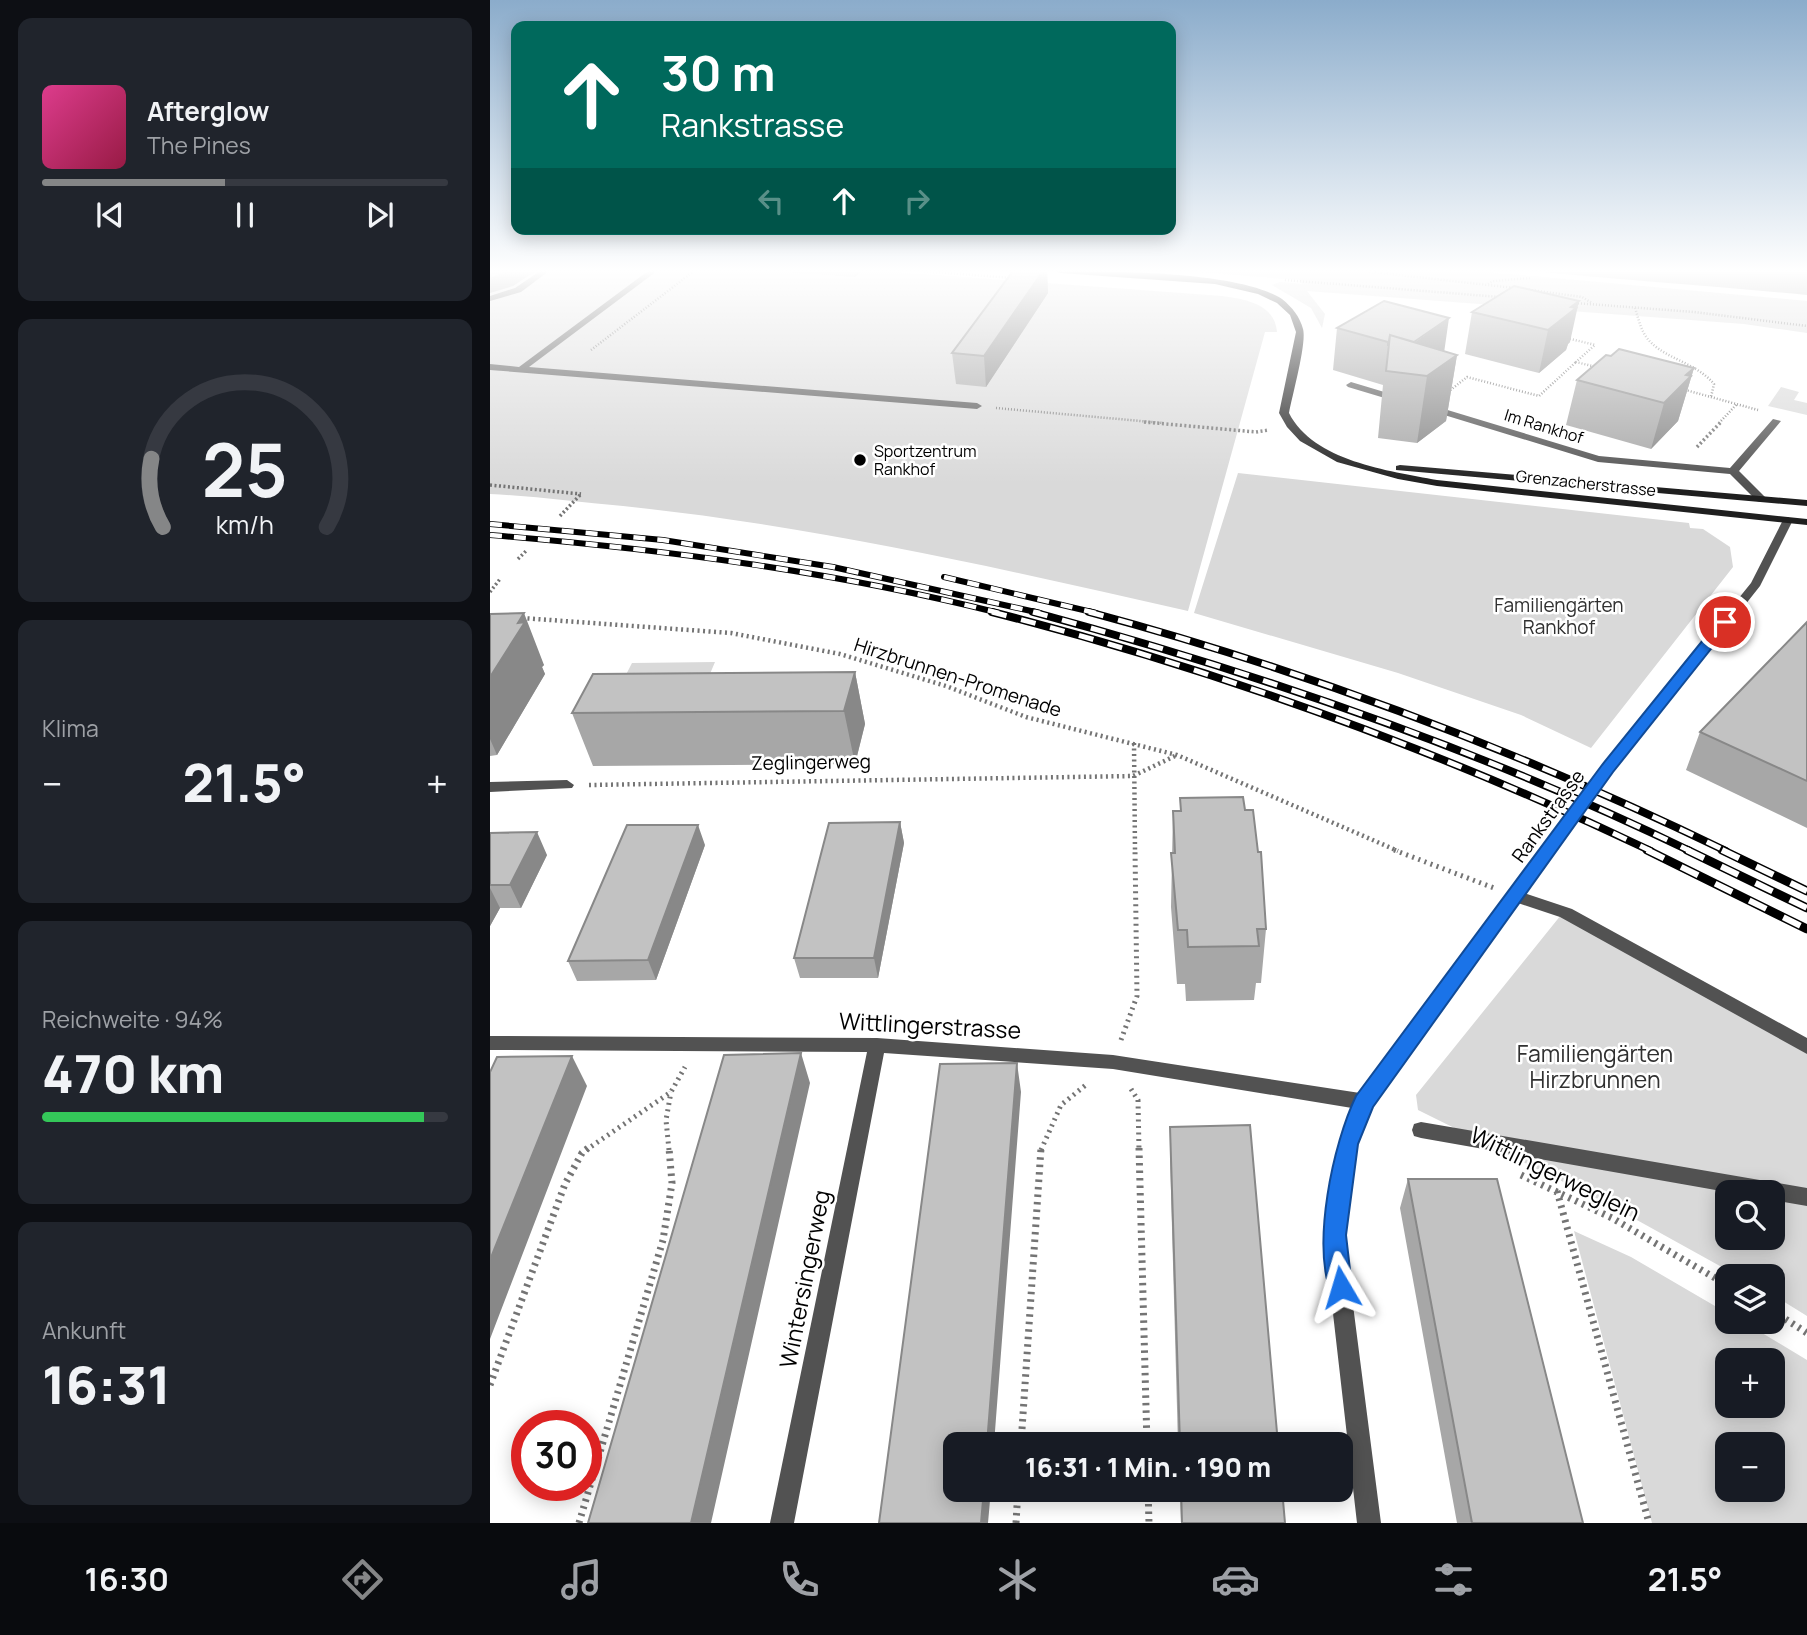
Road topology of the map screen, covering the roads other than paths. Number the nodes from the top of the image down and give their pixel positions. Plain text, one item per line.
1 (557, 342) edge
2 (1298, 342) edge
3 (490, 367) edge
4 (521, 369) junction
5 (1351, 385) dead end
6 (976, 406) road end
7 (1776, 421) dead end
8 (1364, 467) junction
9 (1733, 471) junction
10 (1761, 499) junction
11 (1806, 501) edge
12 (1788, 520) junction
13 (1807, 522) edge
14 (567, 785) road end
15 (490, 787) edge
16 (1515, 896) junction
17 (490, 1043) edge
18 (877, 1045) junction
19 (1807, 1047) edge
20 (1364, 1102) junction
21 (1421, 1130) dead end
22 (1807, 1197) edge
23 (782, 1523) edge
24 (1369, 1523) edge

1 - 4 street
2 - 8 main road, Grenzacherstrasse
3 - 4 street
4 - 6 street
5 - 9 street, Im Rankhof
7 - 9 street
8 - 10 main road, Grenzacherstrasse
8 - 12 main road, Grenzacherstrasse
9 - 10 street
10 - 11 main road, Grenzacherstrasse
10 - 12 main road
11 - 12 main road
12 - 13 main road, Grenzacherstrasse
12 - 16 street, Rankstrasse
14 - 15 street
16 - 19 street
16 - 20 street, Rankstrasse
17 - 18 street, Wittlingerstrasse
18 - 20 street, Wittlingerstrasse
18 - 23 street, Wintersingerweg
20 - 24 street, Rankstrasse
21 - 22 street

